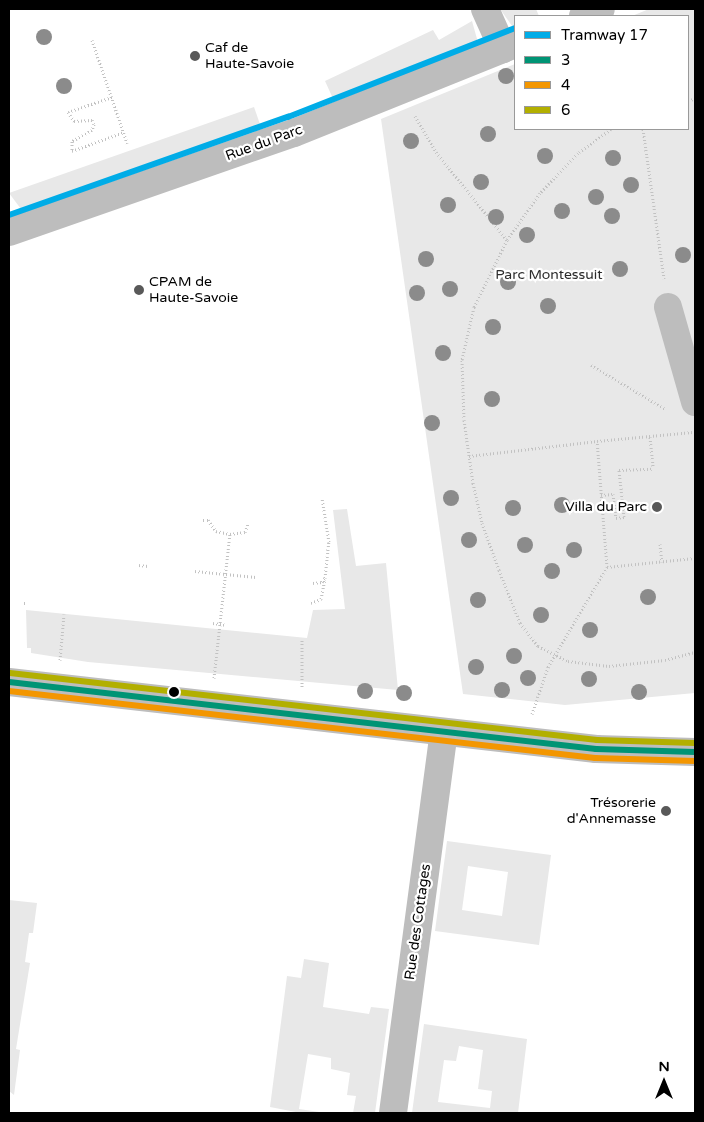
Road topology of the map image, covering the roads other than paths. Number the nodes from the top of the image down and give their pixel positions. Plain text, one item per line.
1 (485, 9) edge
2 (601, 9) edge
3 (586, 15) edge
4 (509, 47) edge
5 (9, 232) edge
6 (668, 307) road end
7 (683, 407) edge
8 (9, 682) edge
9 (444, 732) junction
10 (695, 752) edge
11 (393, 1113) edge

1 - 4 street
2 - 3 street
4 - 5 street, Rue du Parc
6 - 7 street
8 - 9 street
9 - 10 street
9 - 11 street, Rue des Cottages

